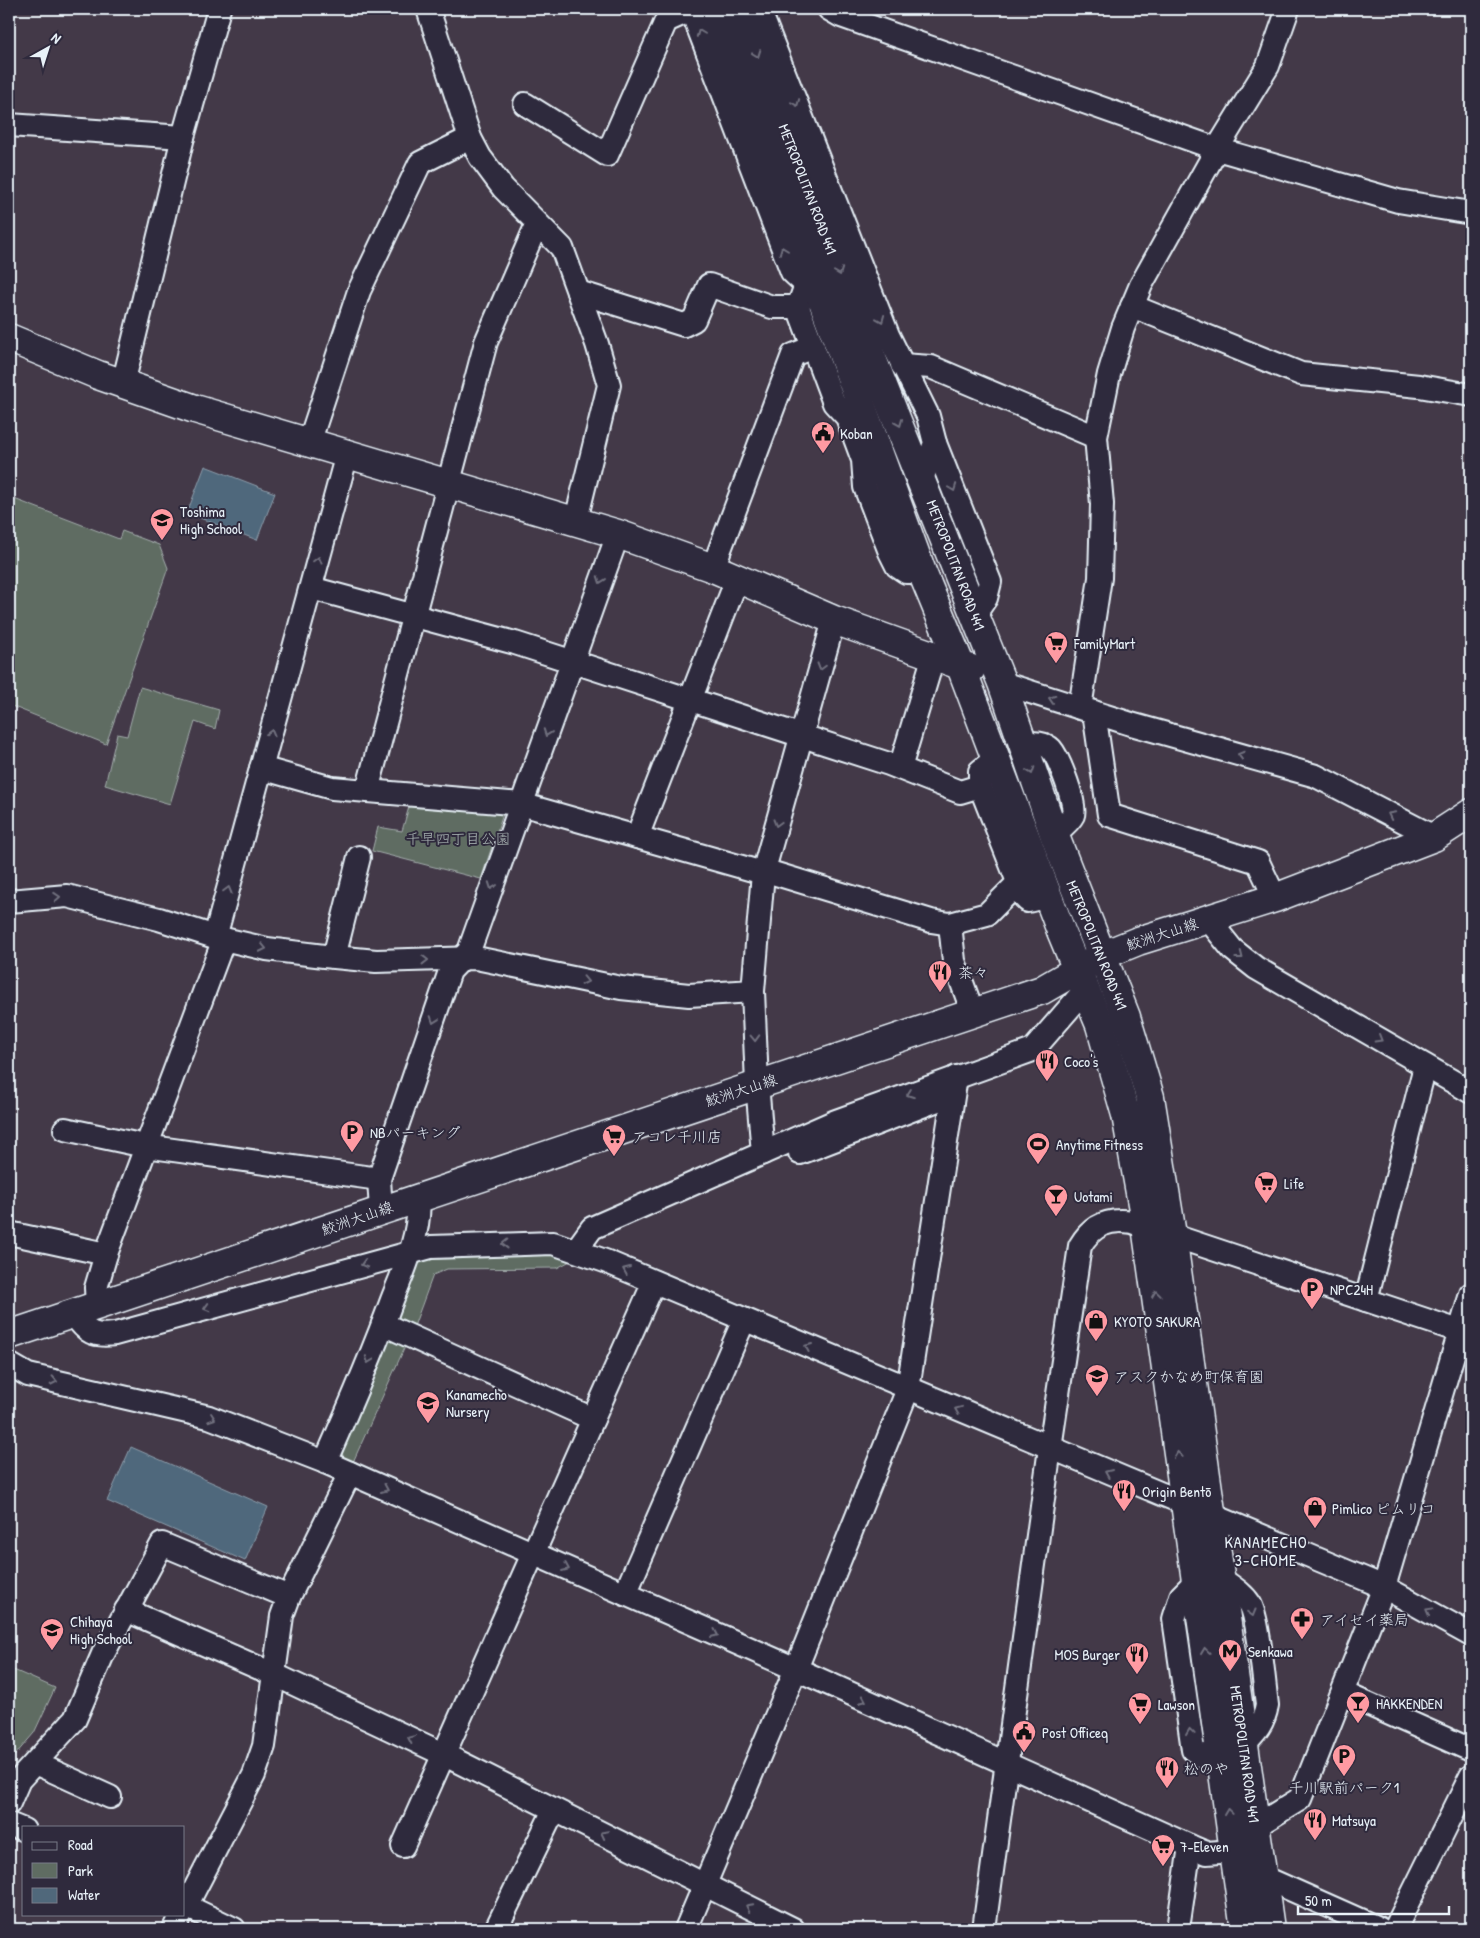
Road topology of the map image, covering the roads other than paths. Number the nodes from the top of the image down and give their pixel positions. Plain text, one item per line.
1 (219, 9) edge
2 (428, 9) edge
3 (698, 9) edge
4 (740, 9) edge
5 (759, 9) edge
6 (829, 9) edge
7 (1288, 9) edge
8 (525, 104) dead end
9 (9, 124) edge
10 (183, 137) junction
11 (470, 138) junction
12 (1217, 149) junction
13 (1471, 213) edge
14 (537, 224) junction
15 (578, 292) junction
16 (809, 298) junction
17 (1132, 306) junction
18 (9, 338) edge
19 (813, 347) junction
20 (902, 365) junction
21 (122, 384) junction
22 (1471, 395) edge
23 (1096, 437) junction
24 (309, 443) junction
25 (935, 443) junction
26 (347, 454) junction
27 (922, 479) junction
28 (450, 483) junction
29 (576, 520) junction
30 (618, 534) junction
31 (712, 568) junction
32 (922, 572) junction
33 (737, 579) junction
34 (311, 588) junction
35 (975, 614) junction
36 (415, 616) junction
37 (834, 620) junction
38 (934, 655) junction
39 (572, 662) junction
40 (960, 664) junction
41 (1002, 683) junction
42 (689, 699) junction
43 (1087, 710) junction
44 (801, 736) junction
45 (996, 758) junction
46 (261, 768) junction
47 (900, 768) junction
48 (980, 786) junction
49 (367, 791) junction
50 (521, 804) junction
51 (1468, 820) edge
52 (637, 837) junction
53 (1434, 837) junction
54 (360, 857) dead end
55 (763, 872) junction
56 (1018, 882) junction
57 (1048, 896) junction
58 (1275, 898) junction
59 (9, 901) edge
60 (1208, 919) junction
61 (950, 924) junction
62 (220, 938) junction
63 (1100, 956) junction
64 (334, 957) junction
65 (460, 960) junction
66 (1081, 980) junction
67 (753, 991) junction
68 (973, 1013) junction
69 (1425, 1066) junction
70 (757, 1084) junction
71 (954, 1085) junction
72 (1471, 1092) edge
73 (65, 1129) dead end
74 (145, 1146) junction
75 (763, 1153) junction
76 (380, 1179) junction
77 (418, 1197) junction
78 (382, 1210) junction
79 (1146, 1226) junction
80 (9, 1233) edge
81 (1172, 1235) junction
82 (585, 1247) junction
83 (411, 1251) junction
84 (106, 1254) junction
85 (654, 1282) junction
86 (1471, 1294) edge
87 (1366, 1300) junction
88 (97, 1305) junction
89 (72, 1313) junction
90 (744, 1320) junction
91 (383, 1324) junction
92 (1466, 1333) edge
93 (9, 1334) edge
94 (9, 1364) edge
95 (908, 1389) junction
96 (593, 1419) junction
97 (1050, 1448) junction
98 (325, 1462) junction
99 (350, 1473) junction
100 (1185, 1505) junction
101 (1212, 1516) junction
102 (532, 1554) junction
103 (1208, 1580) junction
104 (1384, 1587) junction
105 (625, 1594) junction
106 (288, 1597) junction
107 (126, 1610) junction
108 (1471, 1635) edge
109 (796, 1669) junction
110 (273, 1674) junction
111 (1343, 1693) junction
112 (1471, 1750) edge
113 (443, 1754) junction
114 (35, 1763) junction
115 (1007, 1764) junction
116 (1471, 1776) edge
117 (110, 1797) dead end
118 (9, 1803) edge
119 (554, 1810) junction
120 (9, 1824) edge
121 (1256, 1826) junction
122 (22, 1829) edge
123 (403, 1846) dead end
124 (1190, 1846) junction
125 (1234, 1851) junction
126 (1263, 1877) junction
127 (705, 1885) junction
128 (185, 1905) edge
129 (180, 1916) edge
130 (174, 1929) edge
131 (234, 1929) edge
132 (496, 1929) edge
133 (686, 1929) edge
134 (793, 1929) edge
135 (984, 1929) edge
136 (1178, 1929) edge
137 (1245, 1929) edge
138 (1270, 1929) edge
139 (1380, 1929) edge
140 (1395, 1929) edge

1 - 10 street
2 - 11 street
3 - 8 street
16 -> 3 main road, METROPOLITAN ROAD 441
4 -> 27 main road, METROPOLITAN ROAD 441
5 -> 20 street
6 - 12 street
7 - 12 street
9 - 10 street
10 - 21 street
11 - 14 street
11 - 24 street
12 - 13 street
12 - 17 street
14 - 15 street
14 - 28 street
15 - 16 street
15 - 29 street
16 - 19 street
16 - 32 main road, METROPOLITAN ROAD 441
17 - 22 street
17 - 23 street
18 - 21 main road
19 - 31 street
19 - 32 street
20 - 23 street
20 - 25 street
21 - 24 main road
23 - 43 street
24 - 26 main road
25 - 27 street
25 -> 35 street
26 - 28 main road
34 -> 26 street
27 - 35 main road, METROPOLITAN ROAD 441
28 - 29 main road
28 - 36 street
29 - 30 main road
30 - 31 main road
30 -> 39 street
31 - 33 main road
32 - 40 main road, METROPOLITAN ROAD 441
33 - 37 main road
33 - 42 street
34 - 36 street
46 -> 34 street
35 - 41 main road, METROPOLITAN ROAD 441
36 - 39 street
36 - 49 street
37 - 38 main road
37 -> 44 street
38 - 40 main road
38 - 47 street
39 - 42 street
39 -> 50 street
40 - 41 main road
40 - 45 main road, METROPOLITAN ROAD 441
43 -> 41 street
41 -> 63 main road, METROPOLITAN ROAD 441
42 - 44 street
42 - 52 street
53 -> 43 street
43 - 58 street
44 - 47 street
44 -> 55 street
45 - 48 street
45 - 57 main road, METROPOLITAN ROAD 441
46 - 49 street
62 -> 46 street
47 - 48 street
48 - 56 street
49 - 50 street
50 - 52 street
50 -> 65 street
51 - 53 main road, 鮫洲大山線
52 - 55 street
53 - 58 main road, 鮫洲大山線
54 - 64 street
55 - 61 street
55 - 67 street
56 - 57 street
56 - 61 street
57 - 66 main road, METROPOLITAN ROAD 441
58 - 60 main road, 鮫洲大山線
59 -> 62 street
60 - 63 main road, 鮫洲大山線
60 -> 69 street
61 - 68 street
62 -> 64 street
62 - 74 street
63 - 66 main road, 鮫洲大山線
63 - 81 main road, METROPOLITAN ROAD 441
64 -> 65 street
65 -> 67 street
65 -> 76 street
66 - 68 main road, 鮫洲大山線
66 - 71 street
66 - 79 main road, METROPOLITAN ROAD 441
67 -> 70 street
68 - 70 main road, 鮫洲大山線
69 - 72 street
69 - 87 street
70 - 75 street
70 - 77 main road, 鮫洲大山線
71 -> 75 street
71 - 82 street
71 - 95 street
73 - 74 street
74 - 76 street
74 - 84 street
75 - 82 street
76 - 78 street
77 - 78 main road, 鮫洲大山線
77 - 83 street
78 - 88 main road, 鮫洲大山線
79 - 81 street
79 - 97 street
100 -> 79 main road, METROPOLITAN ROAD 441
80 - 84 street
81 - 87 street
81 - 101 main road, METROPOLITAN ROAD 441
82 -> 83 street
85 -> 82 street
83 -> 89 street
83 - 91 street
84 - 88 street
85 - 90 street
85 - 96 street
86 - 92 street
87 - 92 street
88 - 89 main road, 鮫洲大山線
89 - 93 main road, 鮫洲大山線
95 -> 90 street
90 - 105 street
91 - 96 street
91 -> 98 street
92 - 104 street
94 -> 98 street
97 -> 95 street
95 - 109 street
96 - 102 street
100 -> 97 street
97 - 115 street
98 - 99 street
99 -> 102 street
99 - 106 street
100 - 101 street
100 - 103 main road, METROPOLITAN ROAD 441
101 - 103 main road, METROPOLITAN ROAD 441
101 - 104 street
102 -> 105 street
102 - 113 street
103 -> 121 main road, METROPOLITAN ROAD 441
125 -> 103 main road, METROPOLITAN ROAD 441
108 -> 104 street
104 - 111 street
105 -> 109 street
106 - 107 street
106 - 110 street
107 - 110 street
107 - 114 street
109 -> 115 street
109 - 127 street
113 -> 110 street
110 - 128 street
111 - 112 street
111 - 121 street
113 - 119 street
113 - 123 street
114 - 117 street
114 - 118 street
115 - 124 street
115 - 135 street
116 - 140 street
127 -> 119 street
119 - 132 street
120 - 122 street
121 - 125 street
121 - 126 main road, METROPOLITAN ROAD 441
124 - 125 street
124 - 136 street
125 - 126 street
125 - 137 main road, METROPOLITAN ROAD 441
126 - 138 main road, METROPOLITAN ROAD 441
126 - 139 street
127 - 133 street
134 -> 127 street
128 - 131 street
129 - 130 street

